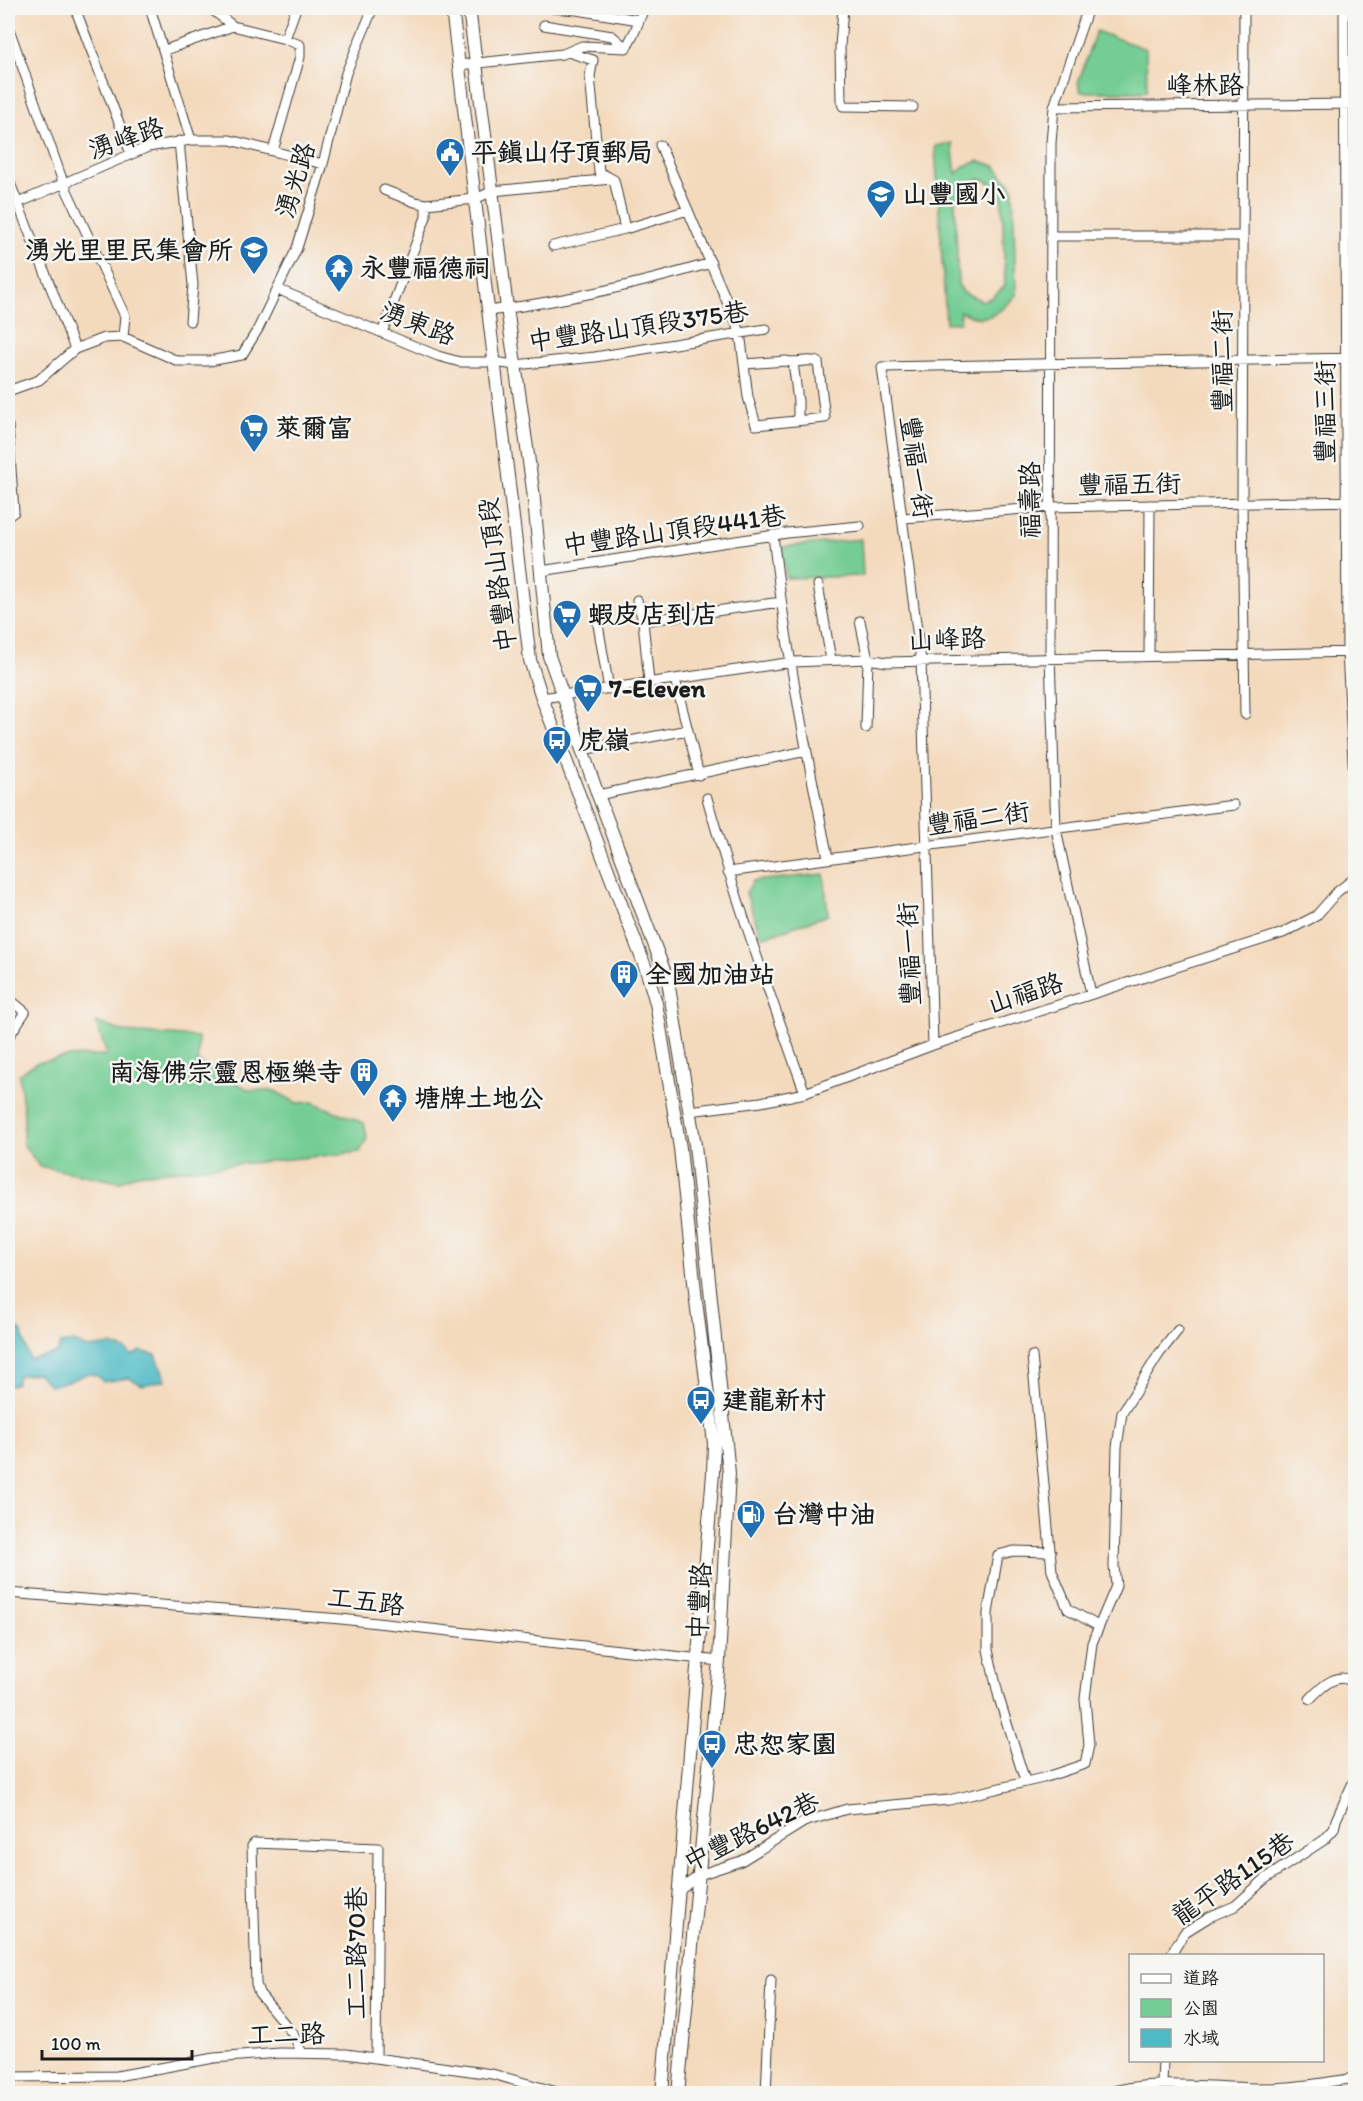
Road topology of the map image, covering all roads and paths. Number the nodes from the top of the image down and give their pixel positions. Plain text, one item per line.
1 (75, 8) edge
2 (150, 8) edge
3 (210, 8) edge
4 (296, 8) edge
5 (374, 8) edge
6 (452, 8) edge
7 (469, 8) edge
8 (552, 8) edge
9 (644, 8) edge
10 (843, 8) edge
11 (1088, 8) edge
12 (1244, 8) edge
13 (1344, 8) edge
14 (639, 20) junction
15 (544, 25) dead end
16 (8, 26) edge
17 (233, 26) junction
18 (285, 39) junction
19 (626, 48) junction
20 (165, 50) junction
21 (568, 52) junction
22 (475, 62) junction
23 (459, 65) junction
24 (1345, 104) junction
25 (1356, 104) edge
26 (1244, 106) junction
27 (912, 107) dead end
28 (1054, 107) junction
29 (191, 140) junction
30 (179, 141) junction
31 (660, 145) dead end
32 (273, 151) junction
33 (131, 154) junction
34 (323, 164) junction
35 (8, 178) edge
36 (611, 179) junction
37 (63, 182) junction
38 (384, 190) dead end
39 (493, 191) junction
40 (475, 199) junction
41 (18, 203) junction
42 (426, 204) junction
43 (688, 210) junction
44 (625, 230) junction
45 (1052, 236) junction
46 (1242, 236) junction
47 (553, 246) dead end
48 (711, 263) junction
49 (277, 289) junction
50 (507, 308) junction
51 (488, 311) junction
52 (190, 321) dead end
53 (766, 329) dead end
54 (740, 332) junction
55 (382, 333) junction
56 (123, 337) junction
57 (75, 349) junction
58 (1351, 358) edge
59 (1243, 359) junction
60 (494, 362) junction
61 (793, 363) junction
62 (1051, 363) junction
63 (745, 364) junction
64 (515, 365) junction
65 (8, 391) edge
66 (798, 420) junction
67 (8, 426) edge
68 (1351, 501) edge
69 (1242, 503) junction
70 (1150, 505) junction
71 (1051, 507) junction
72 (8, 516) edge
73 (903, 518) junction
74 (861, 526) dead end
75 (773, 535) junction
76 (541, 571) junction
77 (818, 585) dead end
78 (637, 600) dead end
79 (781, 602) junction
80 (596, 613) dead end
81 (642, 621) junction
82 (860, 621) dead end
83 (1351, 652) edge
84 (1243, 654) junction
85 (1149, 656) junction
86 (1050, 657) junction
87 (868, 659) junction
88 (831, 660) junction
89 (921, 660) junction
90 (793, 662) junction
91 (675, 679) junction
92 (649, 682) junction
93 (609, 689) junction
94 (563, 696) junction
95 (542, 698) junction
96 (1245, 714) dead end
97 (866, 728) dead end
98 (688, 730) junction
99 (582, 750) junction
100 (806, 752) junction
101 (699, 775) junction
102 (598, 795) junction
103 (707, 798) dead end
104 (1234, 805) dead end
105 (1356, 815) edge
106 (1056, 829) junction
107 (927, 846) junction
108 (828, 858) junction
109 (728, 872) junction
110 (1356, 877) edge
111 (1091, 994) junction
112 (8, 998) edge
113 (8, 1038) edge
114 (933, 1045) junction
115 (805, 1093) junction
116 (689, 1111) junction
117 (674, 1117) joint
118 (1178, 1330) dead end
119 (1032, 1356) dead end
120 (710, 1508) junction
121 (726, 1509) junction
122 (1052, 1552) junction
123 (8, 1593) edge
124 (1098, 1626) junction
125 (699, 1659) junction
126 (719, 1660) junction
127 (1356, 1686) edge
128 (1310, 1699) dead end
129 (1356, 1776) edge
130 (1025, 1781) junction
131 (699, 1875) junction
132 (679, 1891) junction
133 (1171, 1954) edge
134 (771, 1980) dead end
135 (302, 2053) junction
136 (376, 2058) junction
137 (1163, 2062) edge
138 (8, 2077) edge
139 (1356, 2078) edge
140 (1162, 2084) junction
141 (1290, 2090) edge
142 (564, 2094) edge
143 (662, 2094) edge
144 (678, 2094) edge
145 (766, 2094) edge
146 (1103, 2094) edge

1 - 33 street
2 - 20 street
3 - 17 street
4 - 18 street
5 - 34 street, 湧光路
6 - 23 main road, 中豐路山頂段
7 - 22 main road, 中豐路山頂段
8 - 14 street
9 - 14 street
10 - 27 street
11 - 28 street, 福壽路
12 - 26 street, 豐福二街
13 - 24 street, 豐福三街
14 - 19 street
15 - 19 street
16 - 37 street
17 - 18 street
17 - 20 street
18 - 32 street
19 - 21 street
20 - 29 street
21 - 22 street
21 - 36 street
22 - 23 street
22 - 39 main road, 中豐路山頂段
23 - 40 main road, 中豐路山頂段
24 - 25 street, 峰林路
24 - 26 street, 峰林路
24 - 58 street, 豐福三街
26 - 28 street, 峰林路
26 - 46 street, 豐福二街
28 - 45 street, 福壽路
29 - 30 street, 湧峰路
29 - 32 street, 湧峰路
30 - 33 street, 湧峰路
30 - 52 street
31 - 43 street
32 - 34 street, 湧峰路
33 - 37 street, 湧峰路
34 - 49 street, 湧光路
35 - 41 street
36 - 39 street
36 - 44 street
37 - 41 street, 湧峰路
37 - 56 street
38 - 42 street
39 - 40 street
39 - 50 main road, 中豐路山頂段
40 - 42 street
40 - 51 main road, 中豐路山頂段
41 - 57 street
42 - 55 street
43 - 44 street
43 - 48 street
44 - 47 street
45 - 46 street
45 - 62 street, 福壽路
46 - 59 street, 豐福二街
48 - 50 street
48 - 54 street
49 - 55 street, 湧東路
49 - 56 street, 湧光路
50 - 51 street
50 - 64 main road, 中豐路山頂段
51 - 60 main road, 中豐路山頂段
53 - 54 street, 中豐路山頂段375巷
54 - 63 street
54 - 64 street, 中豐路山頂段375巷
55 - 60 street, 湧東路
56 - 57 street
57 - 65 street
58 - 59 street, 豐福一街
58 - 68 street, 豐福三街
59 - 62 street, 豐福一街
59 - 69 street, 豐福二街
60 - 64 street, 湧東路
60 - 95 main road, 中豐路山頂段
61 - 63 street
61 - 66 street
61 - 66 street
62 - 71 street, 福壽路
62 - 73 street, 豐福一街
63 - 66 street
64 - 76 main road, 中豐路山頂段
67 - 72 street
68 - 69 street, 豐福五街
68 - 83 street, 豐福三街
69 - 70 street, 豐福五街
69 - 84 street, 豐福二街
70 - 71 street, 豐福五街
70 - 85 street
71 - 73 street, 豐福五街
71 - 86 street, 福壽路
73 - 89 street, 豐福一街
74 - 75 street, 中豐路山頂段441巷
75 - 76 street, 中豐路山頂段441巷
75 - 79 street
76 - 94 main road, 中豐路山頂段
77 - 88 street
78 - 81 street
79 - 81 street
79 - 90 street
80 - 93 street
81 - 92 street
82 - 87 street
83 - 84 street, 山峰路
83 - 105 street, 豐福三街
84 - 85 street, 山峰路
84 - 96 street, 豐福二街
85 - 86 street, 山峰路
86 - 89 street, 山峰路
86 - 106 street, 福壽路
87 - 88 street, 山峰路
87 - 89 street, 山峰路
87 - 97 street
88 - 90 street, 山峰路
89 - 107 street, 豐福一街
90 - 91 street, 山峰路
90 - 100 street
91 - 92 street, 山峰路
91 - 98 street
92 - 93 street, 山峰路
93 - 94 street, 山峰路
94 - 95 street, 山峰路
94 - 99 main road, 中豐路山頂段
95 - 117 main road, 中豐路山頂段
98 - 99 street
98 - 101 street
99 - 102 main road, 中豐路山頂段
100 - 101 street
100 - 108 street
101 - 102 street
102 - 116 main road, 中豐路山頂段
103 - 109 street
104 - 106 street, 豐福二街
106 - 107 street, 豐福二街
106 - 111 street, 福壽路
107 - 108 street, 豐福二街
107 - 114 street, 豐福一街
108 - 109 street, 豐福二街
109 - 115 street
110 - 111 street, 山福路
111 - 114 street, 山福路
112 - 113 street
114 - 115 street, 山福路
115 - 116 street, 山福路
116 - 121 main road, 中豐路
117 - 120 main road, 中豐路
118 - 124 street
119 - 122 street
120 - 121 main road
120 - 125 main road, 中豐路
121 - 126 main road, 中豐路
122 - 124 street
122 - 130 street
123 - 125 street, 工五路
124 - 130 street, 中豐路642巷
125 - 126 street, 工五路
125 - 132 main road, 中豐路
126 - 131 main road, 中豐路
127 - 128 street
129 - 133 street, 龍平路115巷
130 - 131 street, 中豐路642巷
131 - 132 street, 中豐路642巷
131 - 144 main road, 中豐路
132 - 143 main road, 中豐路
134 - 145 street
135 - 136 street, 工二路
135 - 136 street, 工二路70巷
135 - 138 street, 工二路
136 - 142 street, 工二路
137 - 140 street
139 - 141 street
140 - 141 street
140 - 146 street

